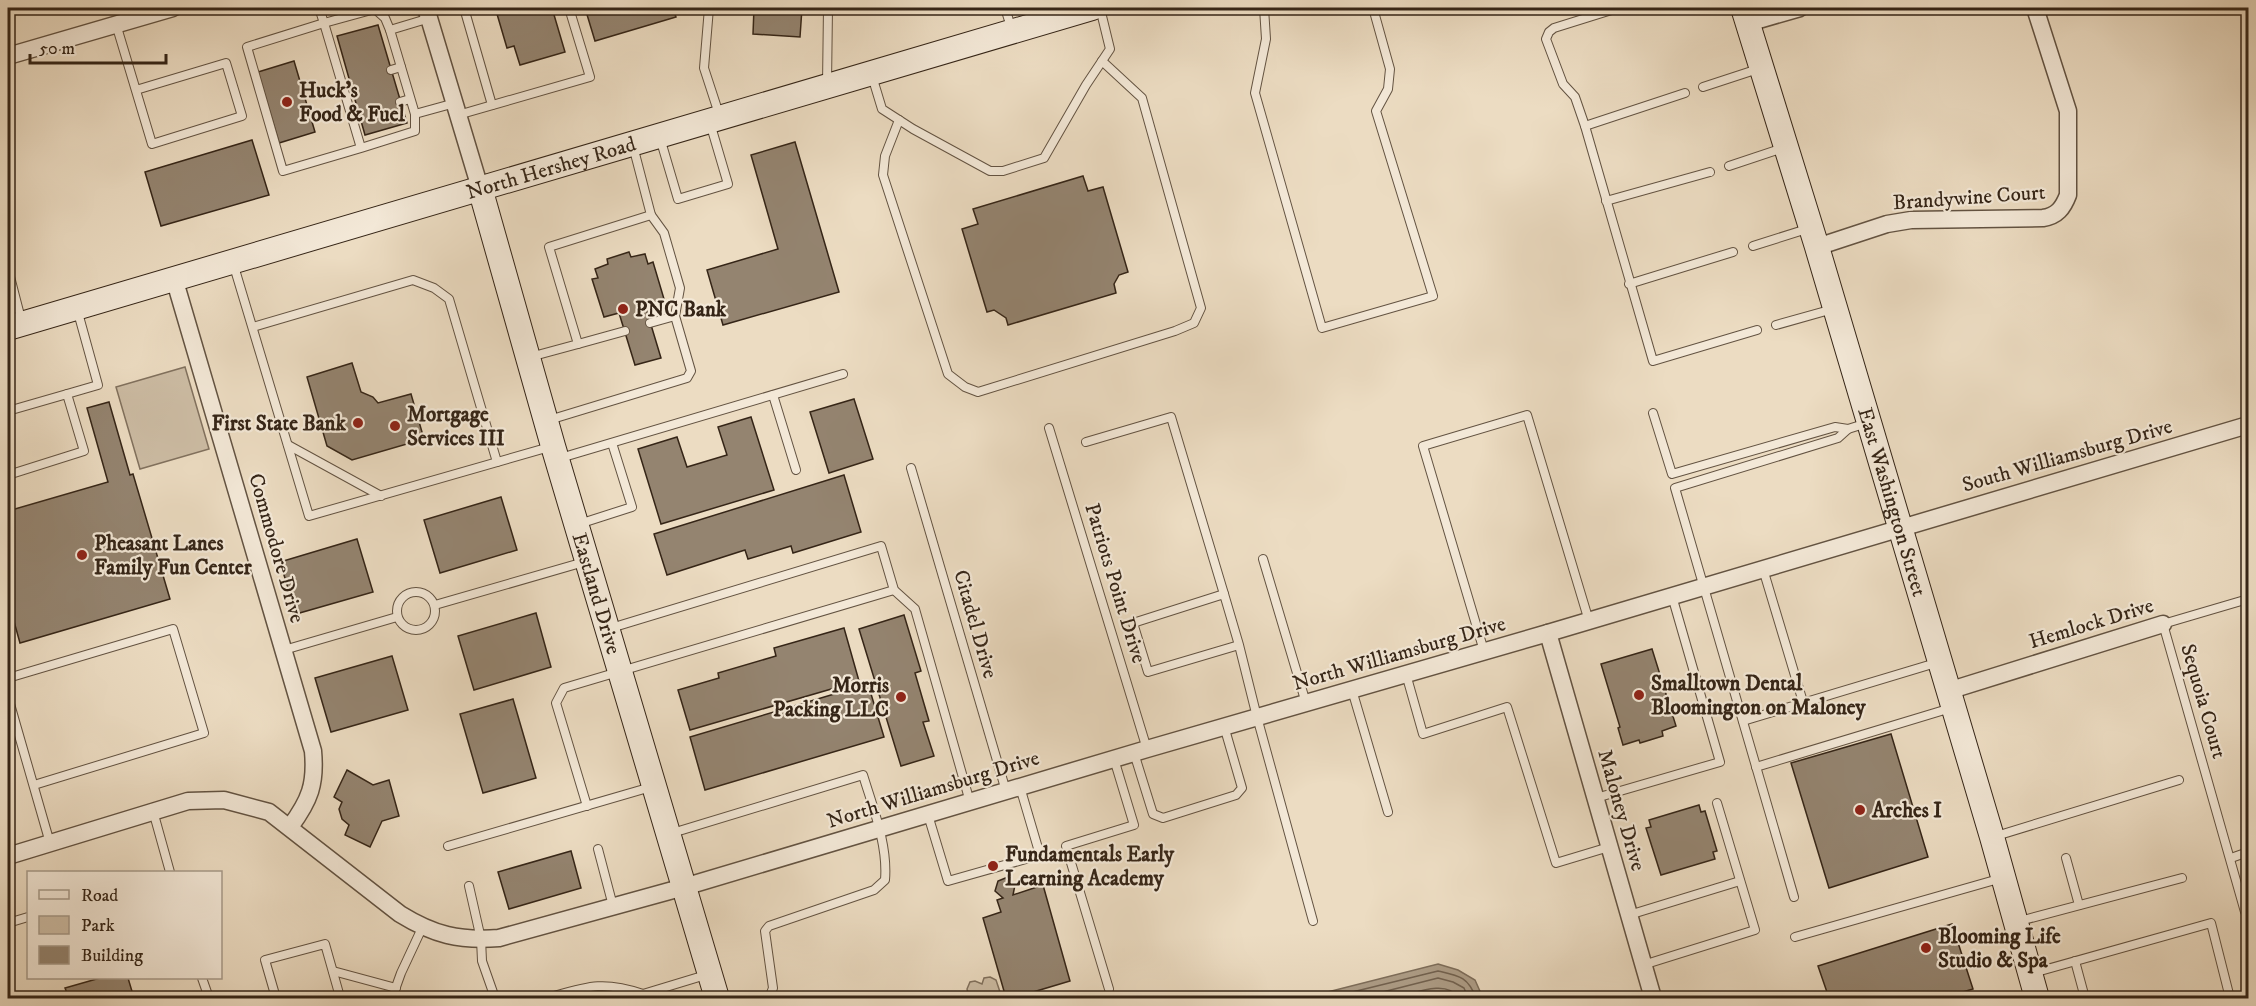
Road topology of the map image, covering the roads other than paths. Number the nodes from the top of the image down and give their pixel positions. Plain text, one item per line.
1 (172, 8) edge
2 (320, 8) edge
3 (464, 8) edge
4 (569, 8) edge
5 (709, 8) edge
6 (827, 8) edge
7 (1005, 8) edge
8 (1092, 8) edge
9 (1100, 8) edge
10 (1264, 8) edge
11 (1373, 8) edge
12 (1618, 8) edge
13 (1800, 8) edge
14 (2036, 8) edge
15 (428, 13) edge
16 (1745, 15) edge
17 (324, 23) junction
18 (116, 24) junction
19 (390, 30) junction
20 (1012, 31) junction
21 (394, 43) junction
22 (384, 45) dead end
23 (8, 56) edge
24 (1102, 61) junction
25 (401, 67) junction
26 (1761, 68) junction
27 (391, 70) dead end
28 (871, 73) junction
29 (827, 86) junction
30 (1703, 87) dead end
31 (136, 90) junction
32 (1685, 93) dead end
33 (411, 99) junction
34 (400, 102) dead end
35 (492, 105) junction
36 (456, 109) junction
37 (415, 114) junction
38 (715, 119) junction
39 (899, 120) junction
40 (1585, 126) junction
41 (659, 135) junction
42 (632, 143) junction
43 (1786, 147) junction
44 (361, 148) junction
45 (1729, 166) dead end
46 (1710, 172) dead end
47 (480, 188) junction
48 (1606, 201) junction
49 (651, 215) junction
50 (1814, 237) junction
51 (1753, 246) dead end
52 (1733, 252) dead end
53 (9, 253) dead end
54 (233, 261) junction
55 (174, 278) junction
56 (1629, 284) junction
57 (77, 307) junction
58 (1835, 308) junction
59 (675, 316) junction
60 (650, 323) dead end
61 (1776, 325) dead end
62 (15, 326) edge
63 (253, 327) junction
64 (1757, 330) dead end
65 (625, 331) dead end
66 (578, 344) junction
67 (528, 358) junction
68 (843, 374) dead end
69 (68, 394) junction
70 (773, 395) junction
71 (8, 411) edge
72 (1653, 413) dead end
73 (546, 421) junction
74 (2248, 425) edge
75 (1859, 426) junction
76 (1049, 428) dead end
77 (1086, 442) dead end
78 (612, 443) junction
79 (288, 445) junction
80 (555, 453) junction
81 (497, 462) junction
82 (911, 468) dead end
83 (796, 470) dead end
84 (8, 475) edge
85 (381, 496) junction
86 (576, 525) junction
87 (1899, 528) junction
88 (1263, 560) dead end
89 (588, 561) junction
90 (1763, 569) junction
91 (1705, 586) junction
92 (894, 590) junction
93 (1224, 594) junction
94 (1672, 596) junction
95 (2248, 599) edge
96 (435, 605) junction
97 (397, 616) junction
98 (1589, 621) junction
99 (2163, 624) junction
100 (607, 629) junction
101 (1548, 633) junction
102 (1239, 645) junction
103 (284, 650) junction
104 (1484, 651) junction
105 (1939, 662) junction
106 (620, 671) junction
107 (1406, 674) junction
108 (8, 678) edge
109 (1352, 690) junction
110 (8, 697) edge
111 (1951, 699) junction
112 (1803, 702) junction
113 (1306, 703) junction
114 (1257, 717) junction
115 (1743, 721) junction
116 (1224, 726) junction
117 (1141, 751) junction
118 (1114, 759) junction
119 (1756, 766) junction
120 (2179, 780) dead end
121 (34, 785) junction
122 (654, 786) junction
123 (1013, 789) junction
124 (1596, 798) junction
125 (970, 802) junction
126 (1716, 804) dead end
127 (587, 806) junction
128 (153, 811) junction
129 (1388, 812) dead end
130 (928, 814) junction
131 (290, 827) junction
132 (879, 829) junction
133 (668, 834) junction
134 (1992, 837) junction
135 (50, 843) junction
136 (448, 846) dead end
137 (1610, 847) junction
138 (598, 849) dead end
139 (2248, 852) edge
140 (8, 856) edge
141 (2066, 858) dead end
142 (2230, 858) junction
143 (169, 871) edge
144 (2003, 878) junction
145 (2182, 878) dead end
146 (1740, 881) junction
147 (469, 886) dead end
148 (684, 887) junction
149 (1794, 897) dead end
150 (2079, 905) junction
151 (613, 906) junction
152 (2248, 911) edge
153 (1629, 915) junction
154 (27, 917) edge
155 (1313, 921) dead end
156 (2016, 922) junction
157 (8, 923) edge
158 (422, 927) junction
159 (1795, 937) dead end
160 (481, 939) junction
161 (2075, 961) junction
162 (1643, 965) junction
163 (333, 971) junction
164 (710, 974) junction
165 (2030, 974) junction
166 (202, 979) edge
167 (396, 988) junction
168 (1109, 989) dead end
169 (643, 996) edge
170 (209, 999) edge
171 (276, 999) edge
172 (336, 999) edge
173 (392, 999) edge
174 (495, 999) edge
175 (547, 999) edge
176 (717, 999) edge
177 (770, 999) edge
178 (1653, 999) edge
179 (2037, 999) edge
180 (2085, 999) edge
181 (2230, 999) edge

1 - 18 street
2 - 17 lane
3 - 35 lane
4 - 35 lane
5 - 38 lane
6 - 29 lane
7 - 20 lane
8 - 20 main road, North Hershey Road
9 - 24 lane
10 - 11 lane
12 - 40 lane
13 - 16 street
14 - 50 street, Brandywine Court
15 - 19 lane
15 - 36 street
16 - 26 main road, East Washington Street
17 - 19 lane
17 - 44 lane
17 - 44 lane
18 - 23 street
18 - 31 lane
19 - 21 lane
20 - 28 main road, North Hershey Road
21 - 22 lane
21 - 25 lane
24 - 39 lane
24 - 39 lane
25 - 27 lane
25 - 33 lane
26 - 30 lane
26 - 43 main road, East Washington Street
28 - 29 main road, North Hershey Road
28 - 39 lane
29 - 38 main road, North Hershey Road
31 - 31 lane
32 - 40 lane
33 - 34 lane
33 - 37 lane
35 - 36 lane
36 - 37 lane
36 - 47 street
37 - 44 lane
38 - 41 main road, North Hershey Road
38 - 41 lane
40 - 48 lane
41 - 42 main road, North Hershey Road
42 - 47 main road, North Hershey Road
42 - 49 lane
43 - 45 lane
43 - 50 main road, East Washington Street
46 - 48 lane
47 - 54 main road, North Hershey Road
47 - 67 main road, Eastland Drive
48 - 56 lane
49 - 59 lane
49 - 66 lane
50 - 51 lane
50 - 58 main road, East Washington Street
52 - 56 lane
53 - 62 lane
54 - 55 main road, North Hershey Road
54 - 63 lane
55 - 57 main road, North Hershey Road
55 - 103 street, Commodore Drive
56 - 64 lane
57 - 62 main road, North Hershey Road
57 - 69 lane
58 - 61 lane
58 - 75 main road, East Washington Street
59 - 60 lane
59 - 73 lane
63 - 79 lane
63 - 81 lane
65 - 66 lane
66 - 67 lane
67 - 73 main road, Eastland Drive
68 - 70 lane
69 - 71 lane
69 - 84 lane
70 - 78 lane
70 - 83 lane
72 - 75 lane
73 - 80 main road, Eastland Drive
74 - 87 street, South Williamsburg Drive
75 - 87 main road, East Washington Street
75 - 91 lane
76 - 117 lane, Patriots Point Drive
77 - 93 lane
78 - 80 lane
78 - 86 lane
79 - 85 lane
79 - 85 lane
80 - 81 lane
80 - 86 main road, Eastland Drive
81 - 85 lane
82 - 123 lane, Citadel Drive
86 - 89 main road, Eastland Drive
87 - 90 street, North Williamsburg Drive
87 - 105 main road, East Washington Street
88 - 113 lane
89 - 96 lane
89 - 100 main road, Eastland Drive
90 - 91 street, North Williamsburg Drive
90 - 112 lane
91 - 94 street, North Williamsburg Drive
91 - 115 lane
92 - 100 lane
92 - 106 lane
92 - 125 lane
93 - 102 lane
93 - 102 lane
94 - 98 street, North Williamsburg Drive
94 - 124 lane
95 - 99 lane, Hemlock Drive
96 - 97 lane
96 - 97 lane
97 - 103 lane
98 - 101 street, North Williamsburg Drive
98 - 104 lane
99 - 111 street, Hemlock Drive
99 - 142 lane, Sequoia Court
100 - 106 main road, Eastland Drive
101 - 104 street, North Williamsburg Drive
101 - 124 street, Maloney Drive
102 - 114 lane
103 - 131 street, Commodore Drive
104 - 107 street, North Williamsburg Drive
105 - 111 main road, East Washington Street
105 - 112 lane
106 - 122 main road, Eastland Drive
106 - 127 lane
107 - 109 street, North Williamsburg Drive
107 - 137 lane
108 - 121 lane
109 - 113 street, North Williamsburg Drive
109 - 129 lane
110 - 121 lane
111 - 119 lane
111 - 134 main road, East Washington Street
112 - 115 lane
113 - 114 street, North Williamsburg Drive
114 - 116 street, North Williamsburg Drive
114 - 155 lane
115 - 119 lane
116 - 117 street, North Williamsburg Drive
116 - 117 lane, Patriots Point Drive
117 - 118 street, North Williamsburg Drive
118 - 123 street, North Williamsburg Drive
118 - 168 lane
119 - 149 lane
120 - 134 lane
121 - 135 lane
122 - 127 lane
122 - 133 main road, Eastland Drive
123 - 125 street, North Williamsburg Drive
123 - 130 lane, Citadel Drive
124 - 137 street, Maloney Drive
125 - 130 street, North Williamsburg Drive
126 - 146 lane
127 - 136 lane
128 - 131 street, North Williamsburg Drive
128 - 135 street, North Williamsburg Drive
128 - 143 lane
130 - 132 street, North Williamsburg Drive
131 - 158 street, North Williamsburg Drive
132 - 133 lane
132 - 148 street, North Williamsburg Drive
132 - 177 lane
133 - 148 main road, Eastland Drive
134 - 144 main road, East Washington Street
135 - 140 street, North Williamsburg Drive
137 - 153 street, Maloney Drive
138 - 151 lane
139 - 142 lane
141 - 150 lane
142 - 152 lane, Sequoia Court
144 - 156 main road, East Washington Street
144 - 159 lane
145 - 150 lane
146 - 153 lane
146 - 162 lane
147 - 160 lane
148 - 151 street, North Williamsburg Drive
148 - 164 main road, Eastland Drive
150 - 156 lane
151 - 160 street, North Williamsburg Drive
153 - 162 street, Maloney Drive
154 - 157 lane
156 - 165 main road, East Washington Street
158 - 160 street, North Williamsburg Drive
158 - 167 lane
160 - 174 lane
161 - 165 lane
161 - 180 lane
161 - 181 lane
162 - 178 street, Maloney Drive
163 - 167 lane
163 - 171 lane
163 - 172 lane
164 - 169 lane
164 - 176 main road, Eastland Drive
165 - 179 main road, East Washington Street
166 - 170 lane
167 - 173 lane
169 - 175 lane

